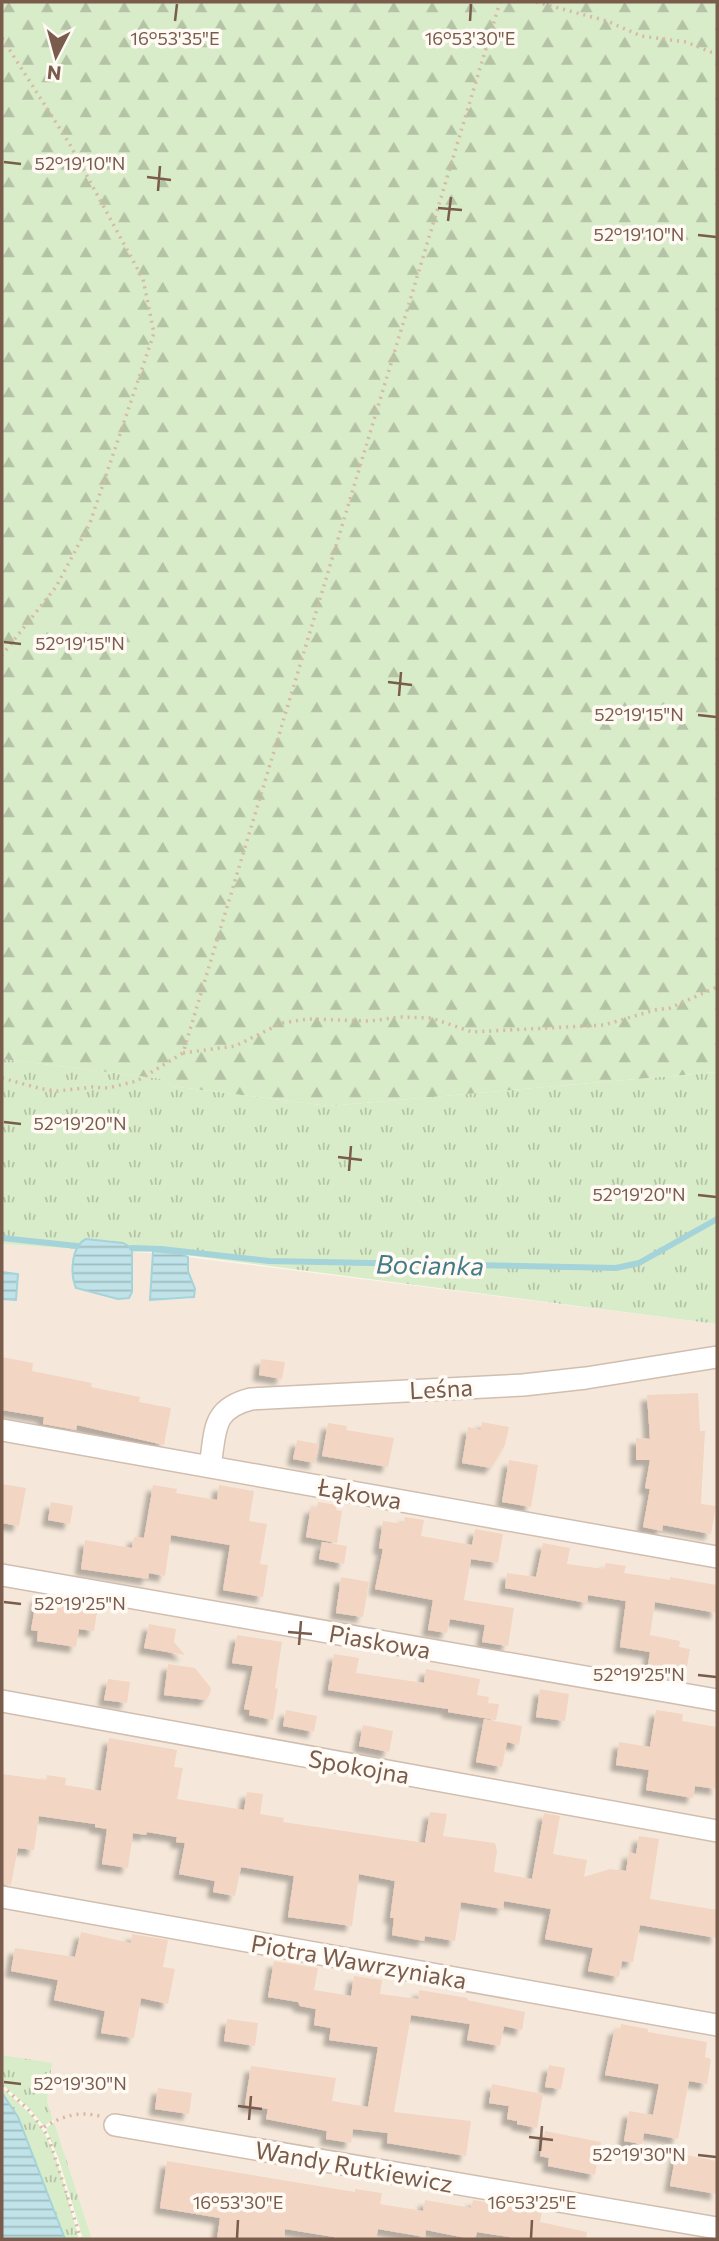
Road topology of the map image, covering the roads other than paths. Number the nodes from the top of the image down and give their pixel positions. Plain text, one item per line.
1 (717, 1357) edge
2 (2, 1430) edge
3 (210, 1466) junction
4 (717, 1558) edge
5 (2, 1575) edge
6 (2, 1700) edge
7 (717, 1700) edge
8 (717, 1831) edge
9 (2, 1897) edge
10 (717, 2025) edge
11 (112, 2121) road end
12 (717, 2228) edge

1 - 3 street, Leśna
2 - 3 street, Łąkowa
3 - 4 street, Łąkowa
5 - 7 street, Piaskowa
6 - 8 street, Spokojna
9 - 10 street, Piotra Wawrzyniaka
11 - 12 street, Wandy Rutkiewicz

